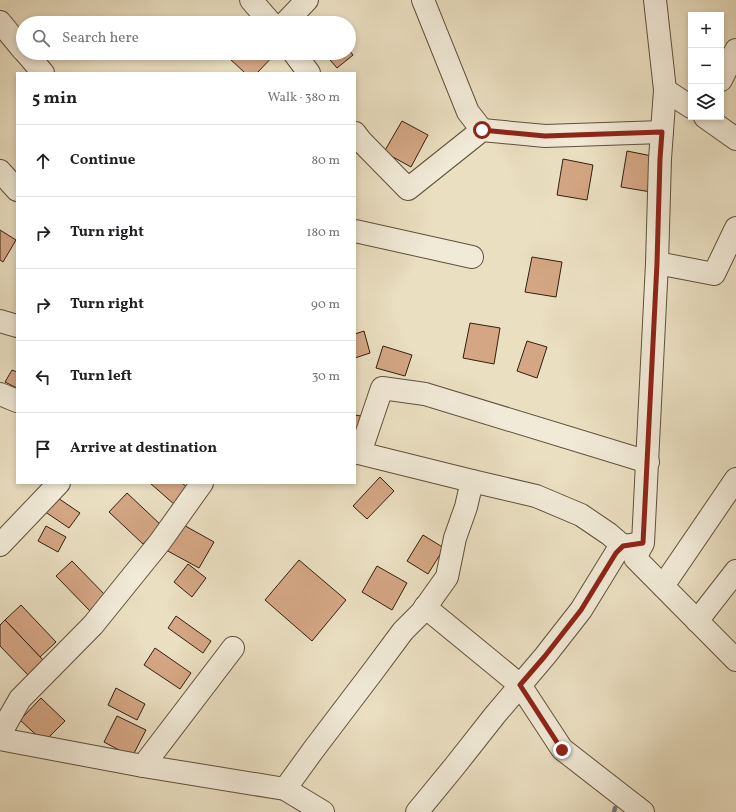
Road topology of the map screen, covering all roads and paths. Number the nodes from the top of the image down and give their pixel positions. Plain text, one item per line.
1 (251, 0) edge
2 (307, 0) edge
3 (422, 0) edge
4 (655, 0) edge
5 (265, 16) edge
6 (292, 16) edge
7 (0, 22) edge
8 (16, 41) edge
9 (736, 50) edge
10 (32, 60) edge
11 (300, 60) edge
12 (41, 72) edge
13 (309, 72) edge
14 (724, 74) edge
15 (664, 90) junction
16 (688, 105) edge
17 (709, 120) edge
18 (482, 130) junction
19 (662, 132) junction
20 (356, 134) edge
21 (736, 139) edge
22 (0, 171) edge
23 (16, 189) edge
24 (736, 228) edge
25 (356, 231) edge
26 (472, 256) dead end
27 (657, 263) junction
28 (0, 320) edge
29 (16, 326) edge
30 (0, 394) edge
31 (16, 401) edge
32 (357, 453) edge
33 (648, 462) junction
34 (736, 479) edge
35 (472, 481) junction
36 (58, 484) edge
37 (201, 484) edge
38 (633, 544) junction
39 (0, 545) edge
40 (736, 571) edge
41 (663, 586) junction
42 (425, 607) junction
43 (697, 621) junction
44 (234, 648) dead end
45 (735, 658) edge
46 (520, 685) junction
47 (0, 734) edge
48 (0, 739) edge
49 (143, 766) junction
50 (285, 789) junction
51 (323, 812) edge
52 (417, 812) edge
53 (643, 812) edge

1 - 5 street
2 - 6 street
3 - 18 street
4 - 15 street
7 - 8 street
9 - 14 street
10 - 12 street
11 - 13 street
15 - 16 street
15 - 19 street
17 - 21 street
18 - 19 street
18 - 20 street
19 - 27 street
22 - 23 street
24 - 27 street
25 - 26 street
27 - 33 street
28 - 29 street
30 - 31 street
32 - 33 street
32 - 35 street
33 - 38 street
34 - 41 street
35 - 38 street
35 - 42 street
36 - 39 street
37 - 47 street
38 - 41 street
38 - 46 street
40 - 43 street
41 - 43 street
42 - 46 street
42 - 50 street
43 - 45 street
44 - 49 street
46 - 52 street
46 - 53 street
48 - 49 street
49 - 50 street
50 - 51 street

